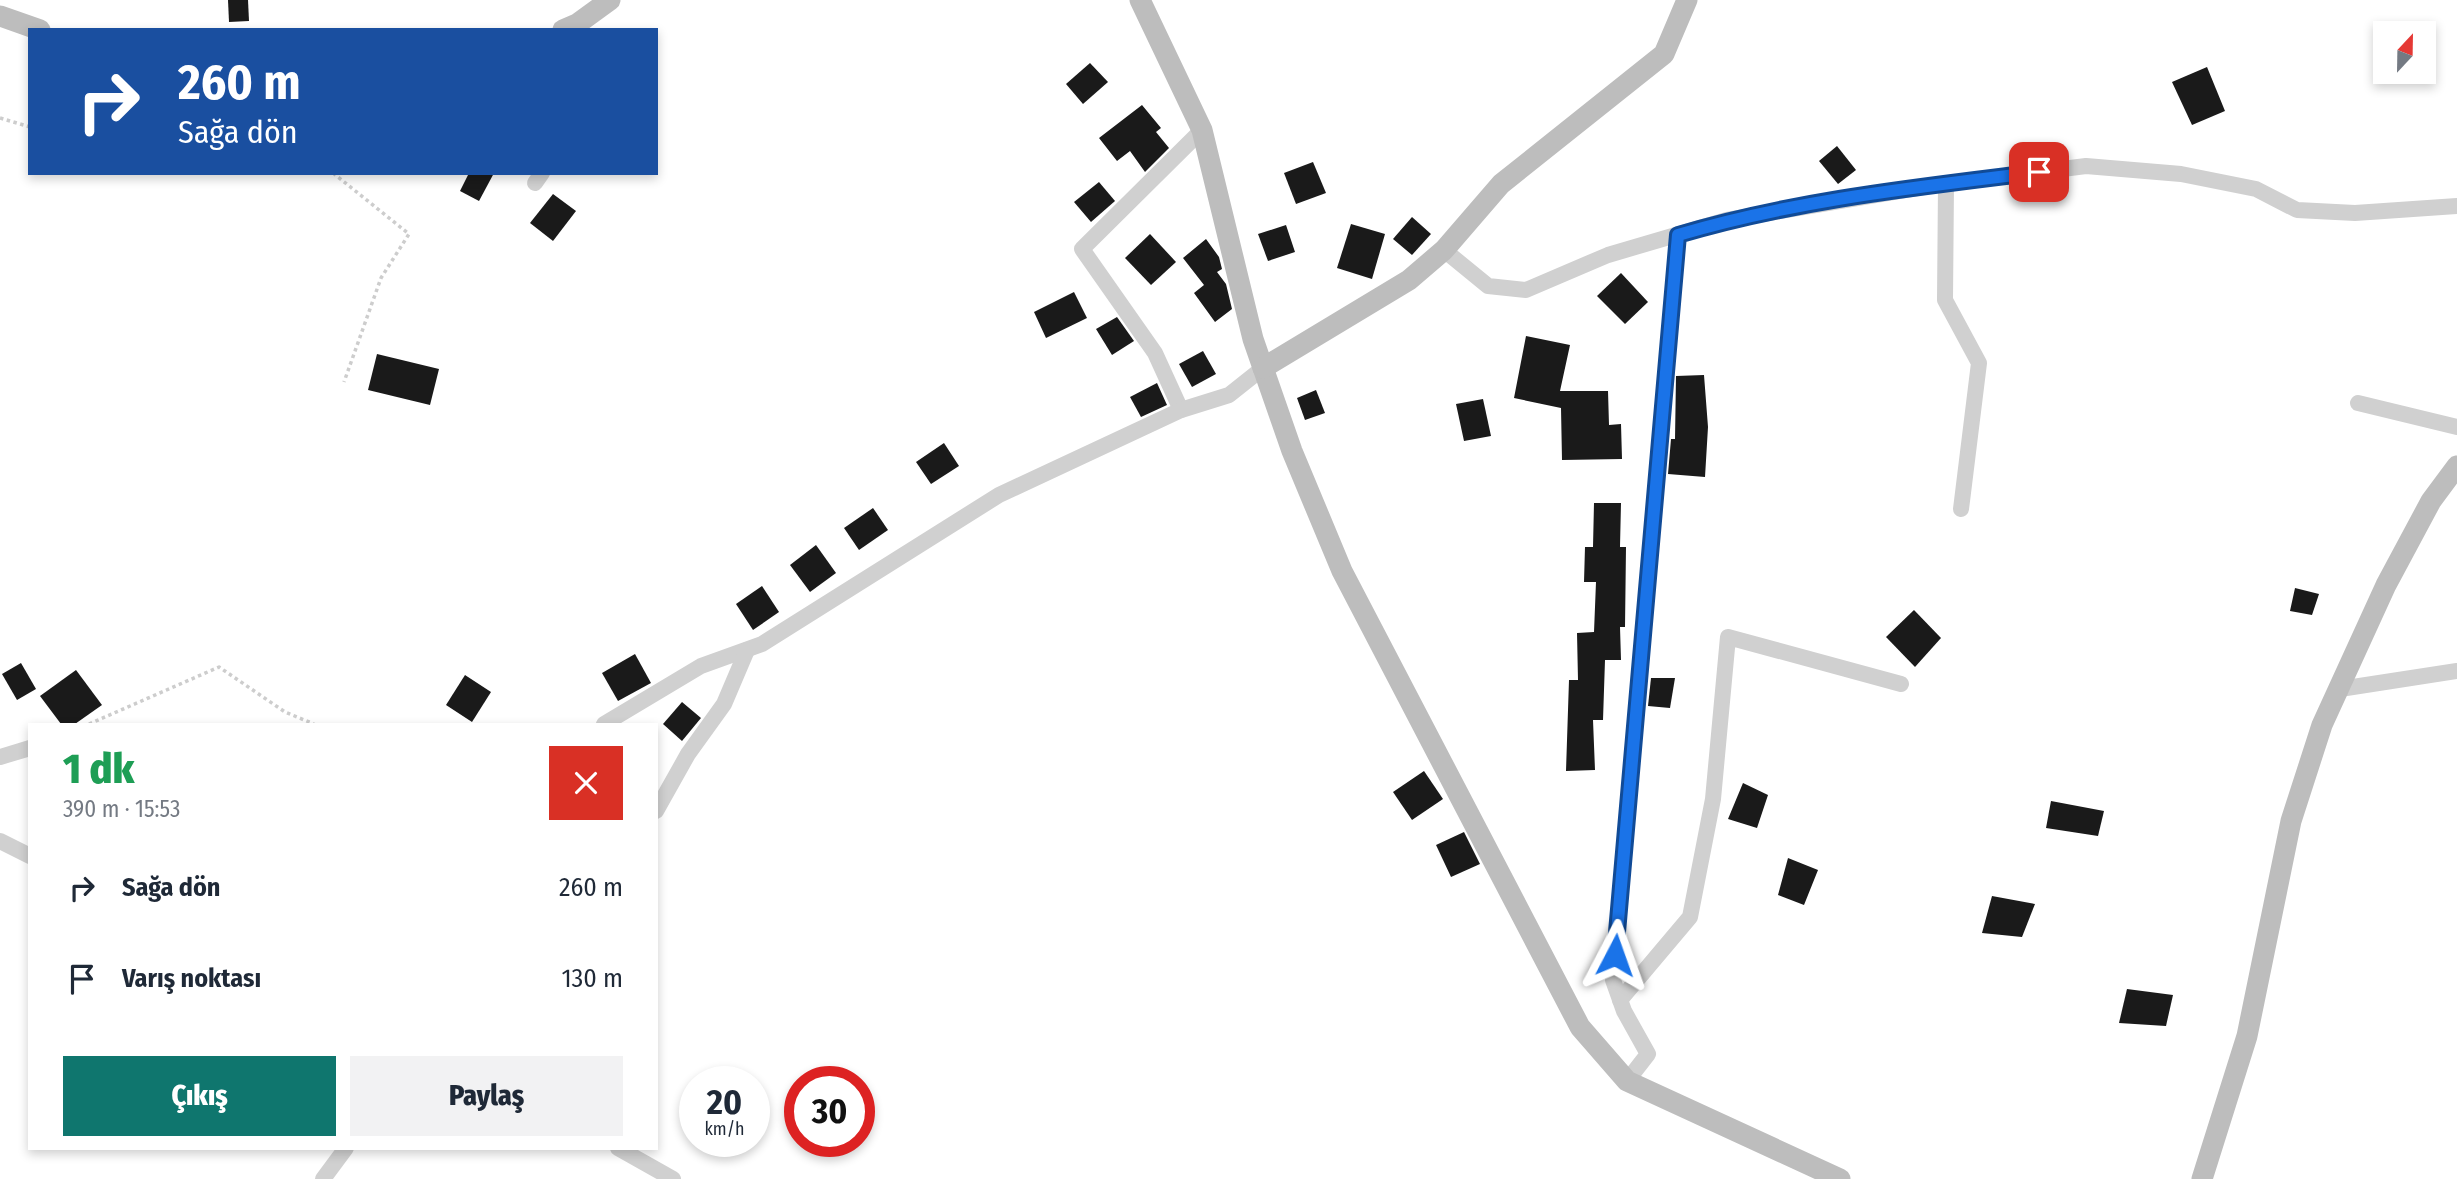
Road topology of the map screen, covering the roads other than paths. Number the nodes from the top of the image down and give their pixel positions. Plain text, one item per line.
1 (610, 0) edge
2 (1140, 0) edge
3 (1687, 0) edge
4 (0, 16) edge
5 (34, 28) edge
6 (568, 28) edge
7 (1202, 130) junction
8 (1946, 184) junction
9 (2457, 206) edge
10 (1678, 235) junction
11 (1444, 250) junction
12 (1263, 368) junction
13 (2358, 403) dead end
14 (1181, 410) junction
15 (2457, 427) edge
16 (2457, 466) edge
17 (1961, 509) dead end
18 (747, 650) junction
19 (2457, 671) edge
20 (1901, 684) dead end
21 (2340, 689) junction
22 (606, 723) edge
23 (28, 749) edge
24 (0, 757) edge
25 (658, 807) edge
26 (0, 841) edge
27 (28, 855) edge
28 (1620, 1000) junction
29 (1626, 1081) junction
30 (345, 1150) edge
31 (622, 1150) edge
32 (323, 1179) edge
33 (673, 1179) edge
34 (1840, 1179) edge
35 (2202, 1179) edge

1 - 6 main road
2 - 7 main road
3 - 11 main road
4 - 5 main road
7 - 12 main road
7 - 14 street
8 - 9 street
8 - 10 street
8 - 17 street
10 - 11 street
10 - 28 street
11 - 12 main road
12 - 14 street
12 - 29 main road
13 - 15 street
14 - 18 street
16 - 21 main road
18 - 22 street
18 - 25 street
19 - 21 street
20 - 28 street
21 - 35 main road
23 - 24 street
26 - 27 street
28 - 29 street
29 - 34 main road
30 - 32 street
31 - 33 street

